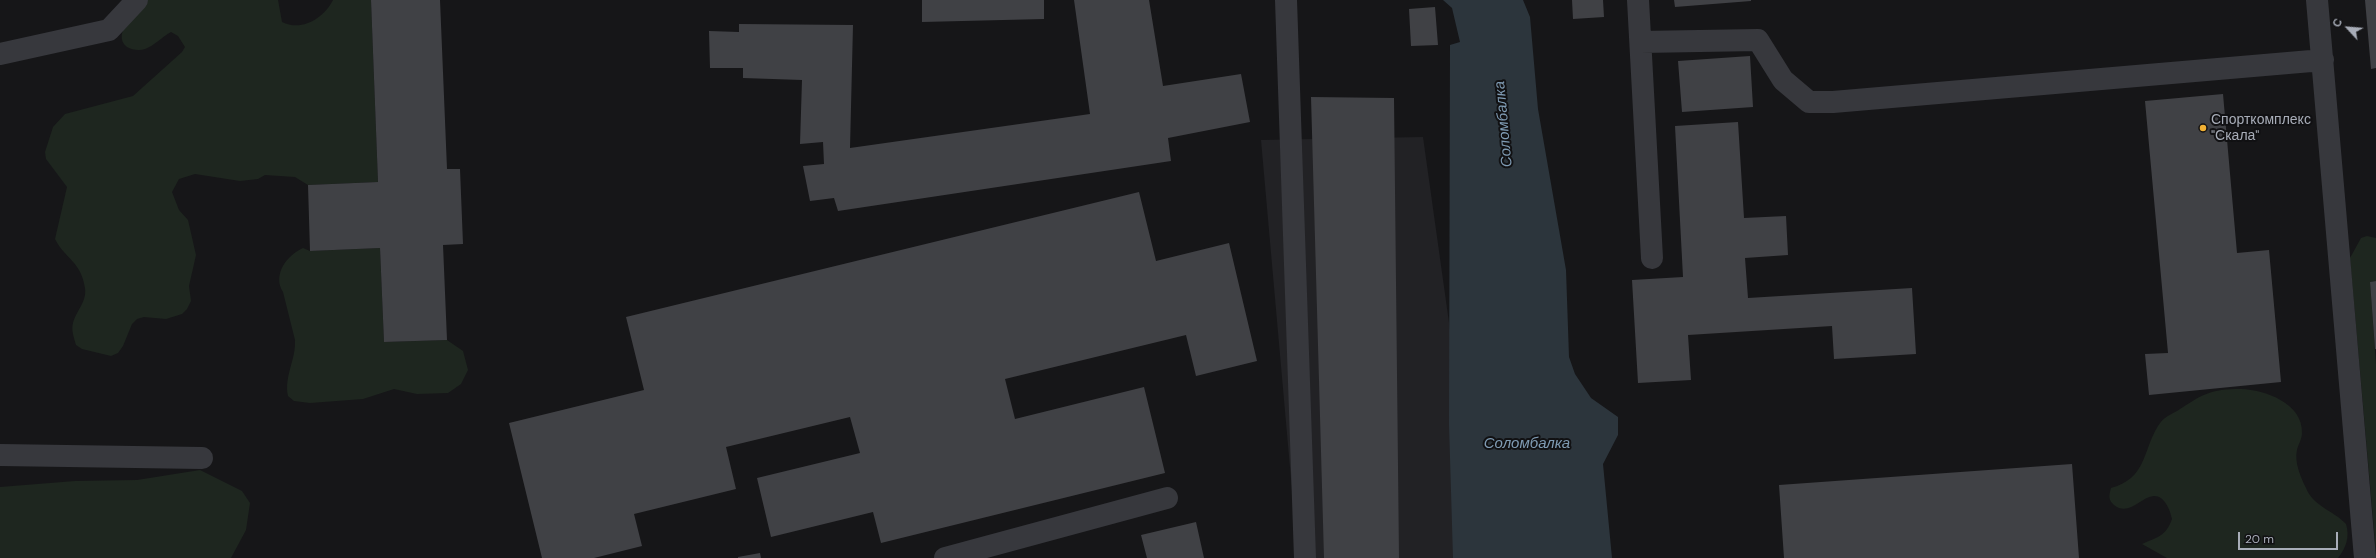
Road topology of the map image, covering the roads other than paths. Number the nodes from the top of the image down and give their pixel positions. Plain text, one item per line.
1 (137, 0) edge
2 (1286, 0) edge
3 (1638, 0) edge
4 (2317, 0) edge
5 (1640, 42) junction
6 (0, 54) edge
7 (2323, 60) junction
8 (1652, 258) dead end
9 (0, 455) edge
10 (202, 458) dead end
11 (1167, 498) dead end
12 (945, 558) edge
13 (1305, 558) edge
14 (2365, 558) edge

1 - 6 street
2 - 13 street
3 - 5 street
4 - 7 street
5 - 7 street
5 - 8 street
7 - 14 street
9 - 10 street
11 - 12 street

